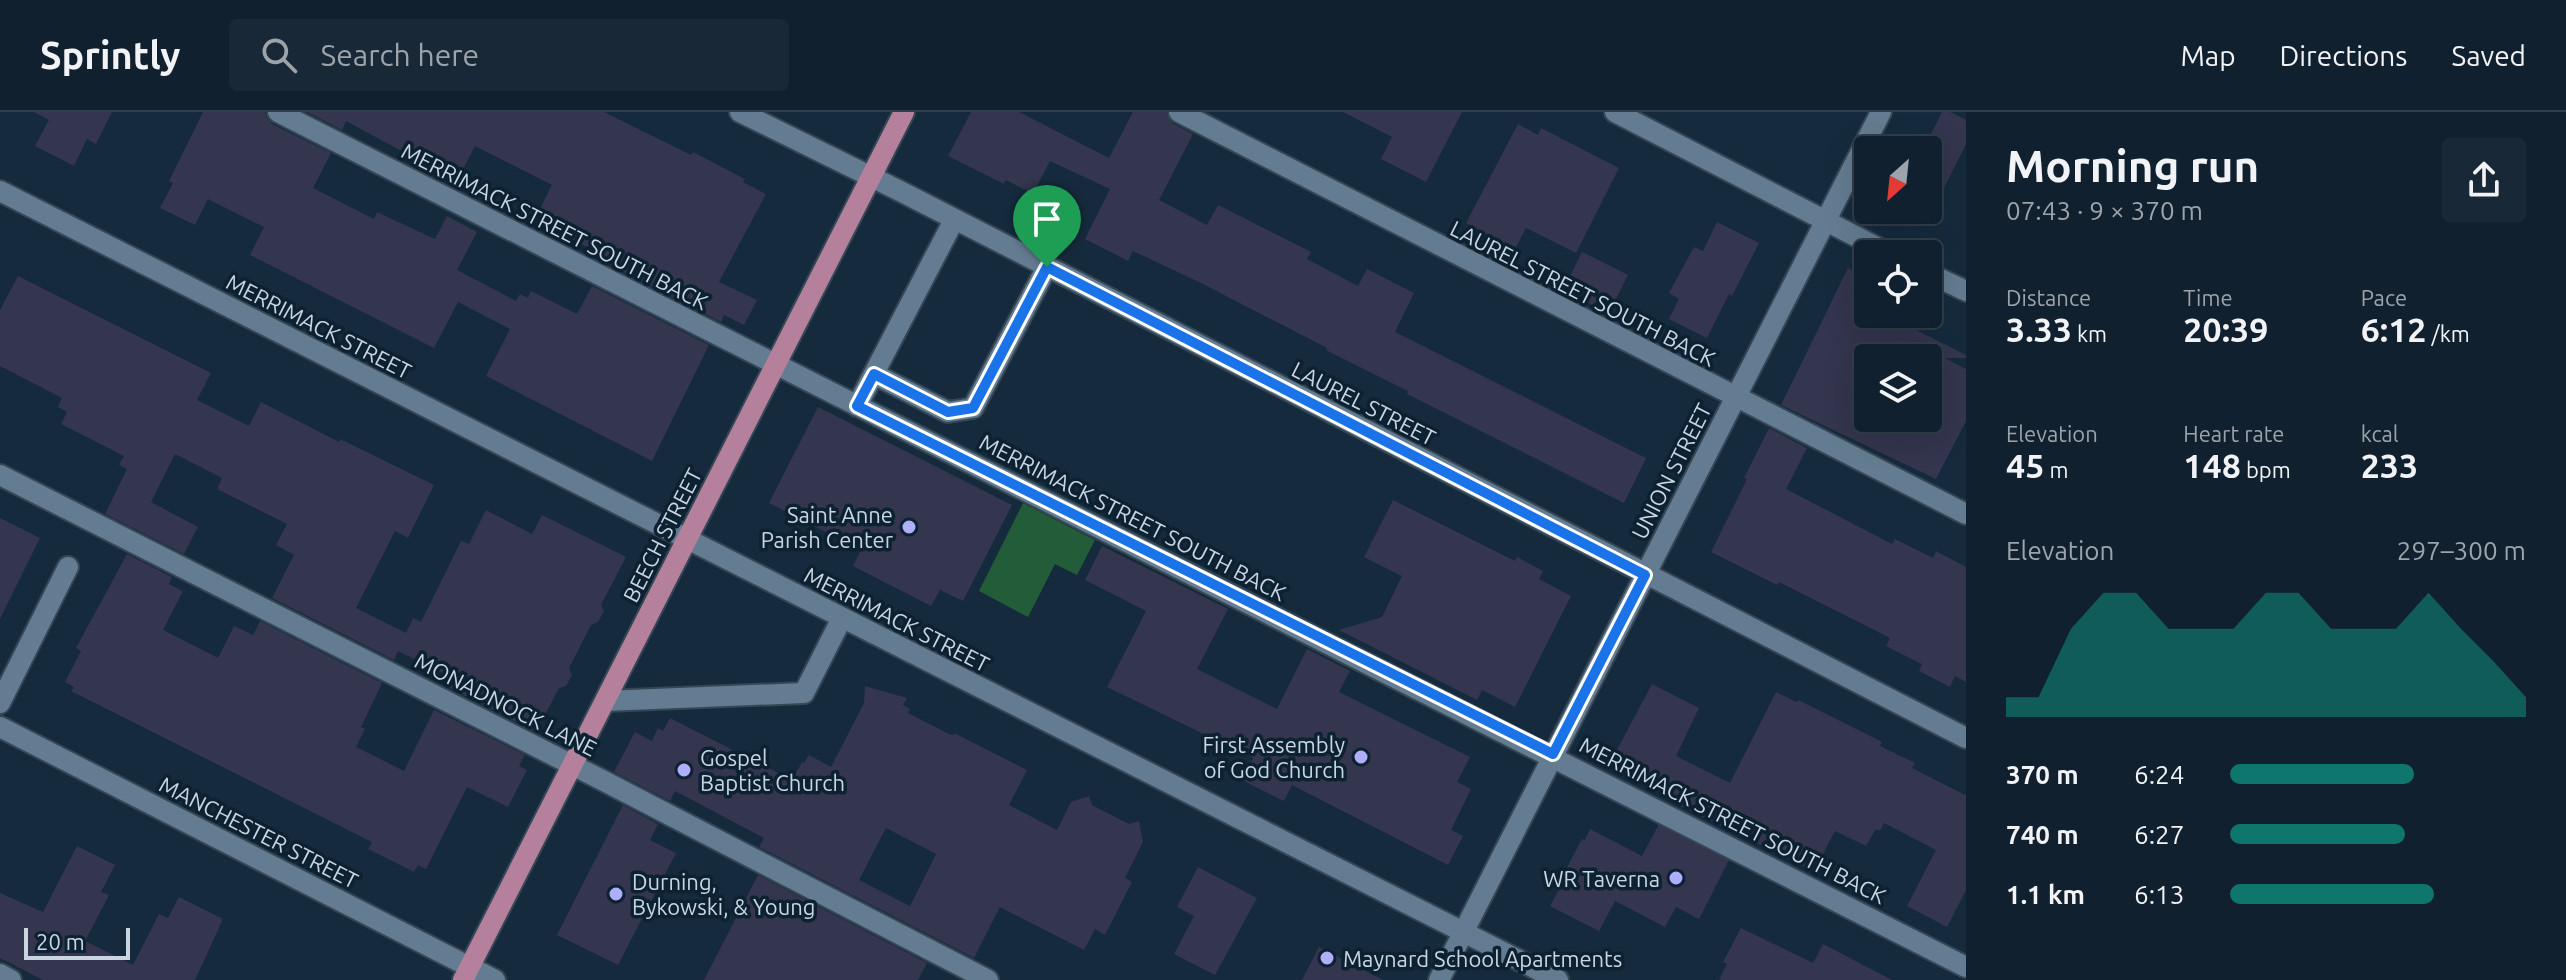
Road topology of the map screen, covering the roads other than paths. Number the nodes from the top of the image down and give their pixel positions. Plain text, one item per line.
1 (278, 112) edge
2 (740, 112) edge
3 (904, 112) edge
4 (1179, 112) edge
5 (1615, 112) edge
6 (1881, 112) edge
7 (871, 177) junction
8 (0, 191) edge
9 (954, 220) junction
10 (1826, 221) junction
11 (1863, 240) edge
12 (1047, 267) junction
13 (1942, 280) edge
14 (1966, 291) edge
15 (775, 365) junction
16 (874, 374) junction
17 (1735, 398) junction
18 (857, 406) junction
19 (0, 475) edge
20 (1966, 514) edge
21 (686, 540) junction
22 (68, 567) dead end
23 (1645, 575) junction
24 (842, 618) junction
25 (605, 701) junction
26 (0, 703) edge
27 (0, 727) edge
28 (1966, 738) edge
29 (1553, 754) junction
30 (572, 765) junction
31 (1462, 932) junction
32 (1966, 967) edge
33 (466, 973) edge
34 (0, 974) edge
35 (11, 980) edge
36 (495, 980) edge
37 (988, 980) edge
38 (1439, 980) edge
39 (1558, 980) edge

1 - 15 street, MERRIMACK STREET SOUTH BACK
2 - 7 street, LAUREL STREET
3 - 7 main road, BEECH STREET
4 - 17 street, LAUREL STREET SOUTH BACK
5 - 10 street
6 - 10 street, UNION STREET
7 - 9 street, LAUREL STREET
7 - 15 main road, BEECH STREET
8 - 21 street, MERRIMACK STREET
9 - 12 street, LAUREL STREET
9 - 16 street
10 - 11 street
10 - 17 street, UNION STREET
12 - 16 street
12 - 23 street, LAUREL STREET
13 - 14 street
15 - 18 street, MERRIMACK STREET SOUTH BACK
15 - 21 main road, BEECH STREET
16 - 18 street
17 - 20 street, LAUREL STREET SOUTH BACK
17 - 23 street, UNION STREET
18 - 29 street, MERRIMACK STREET SOUTH BACK
19 - 30 street, MONADNOCK LANE
21 - 24 street, MERRIMACK STREET
21 - 25 main road, BEECH STREET
22 - 26 street
23 - 28 street, LAUREL STREET
23 - 29 street, UNION STREET
24 - 25 street
24 - 31 street, MERRIMACK STREET
25 - 30 main road, BEECH STREET
27 - 33 street, MANCHESTER STREET
29 - 31 street, UNION STREET
29 - 32 street, MERRIMACK STREET SOUTH BACK
30 - 33 main road, BEECH STREET
30 - 37 street, MONADNOCK LANE
31 - 38 street, UNION STREET
31 - 39 street, MERRIMACK STREET
33 - 36 street, MANCHESTER STREET
34 - 35 street

